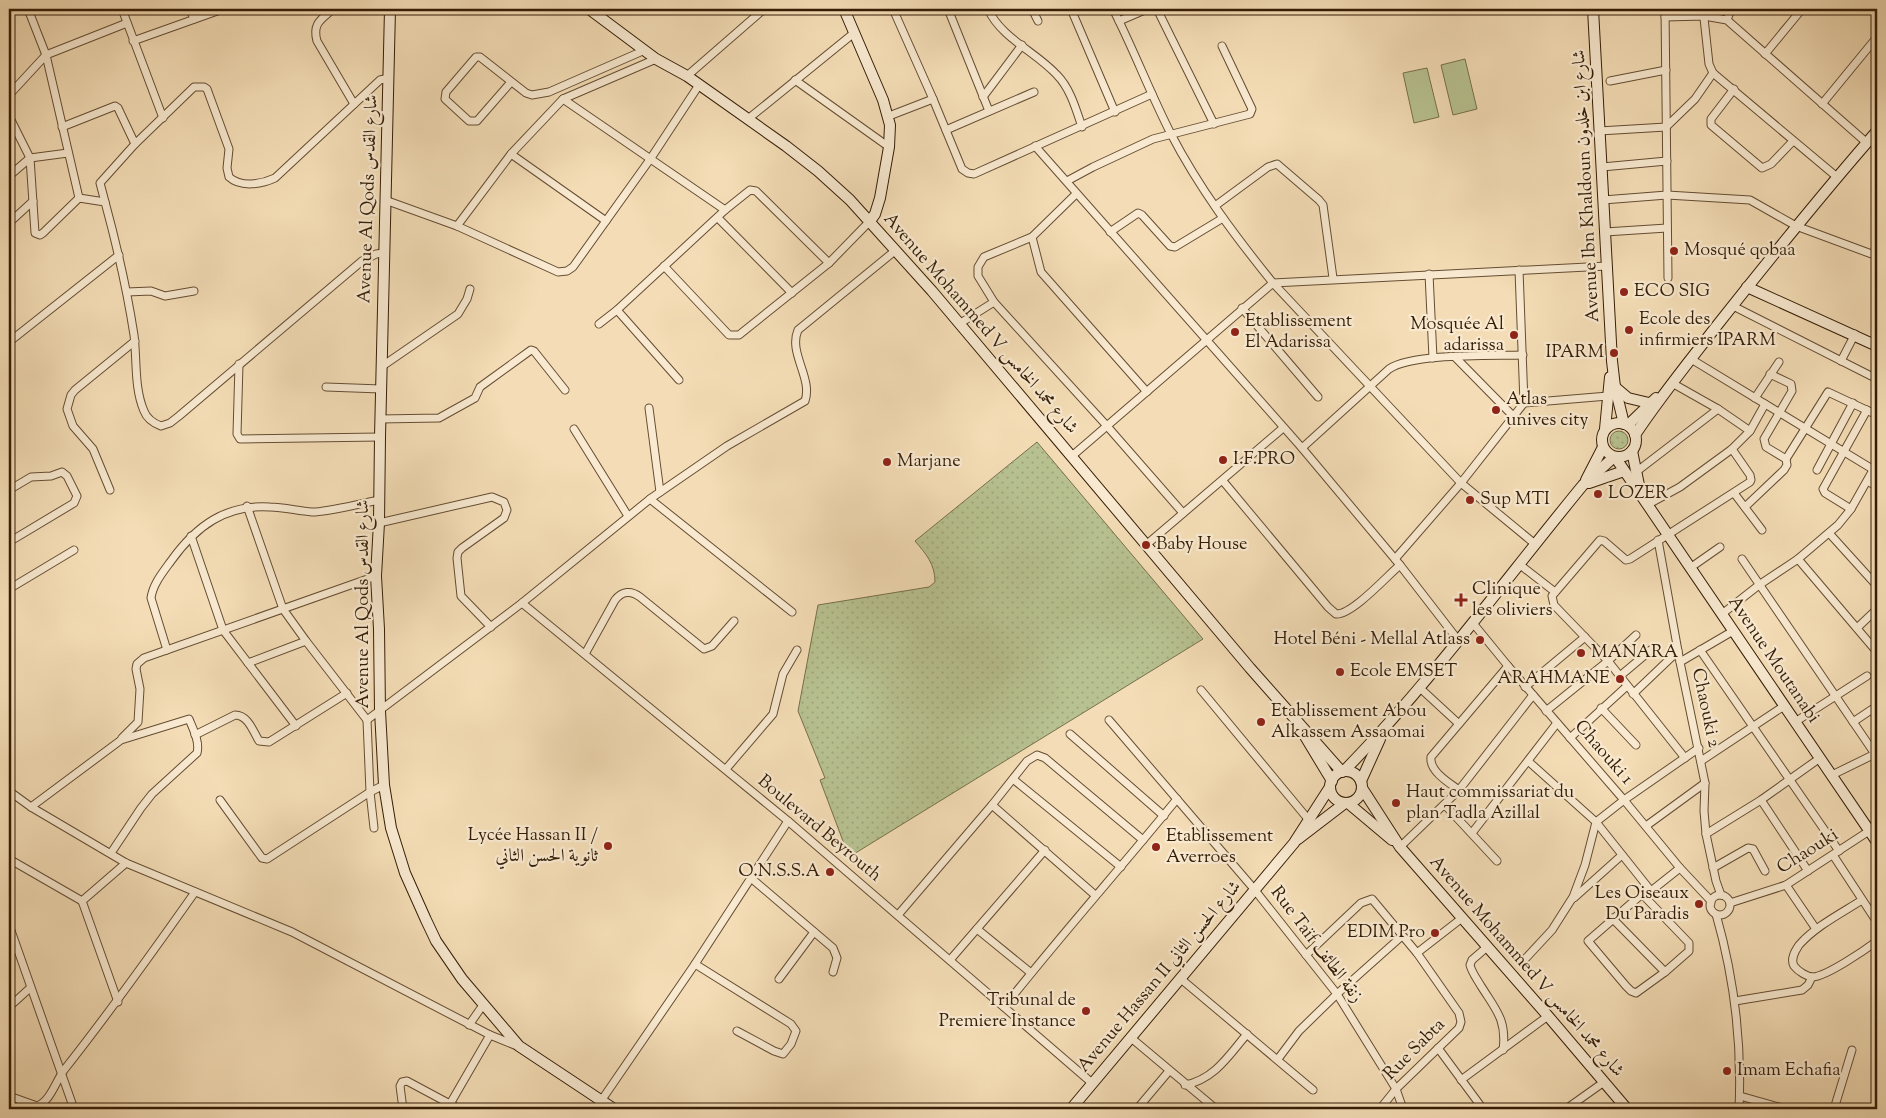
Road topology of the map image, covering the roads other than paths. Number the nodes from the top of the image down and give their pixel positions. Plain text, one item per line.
1 (28, 9) edge
2 (122, 9) edge
3 (190, 9) edge
4 (223, 9) edge
5 (334, 9) edge
6 (390, 9) edge
7 (588, 9) edge
8 (764, 9) edge
9 (844, 9) edge
10 (893, 9) edge
11 (948, 9) edge
12 (988, 9) edge
13 (1032, 9) edge
14 (1071, 9) edge
15 (1113, 9) edge
16 (1147, 9) edge
17 (1157, 9) edge
18 (1593, 9) edge
19 (1731, 9) edge
20 (1802, 9) edge
21 (1665, 13) edge
22 (1703, 13) edge
23 (194, 19) junction
24 (1727, 20) junction
25 (1038, 21) dead end
26 (1119, 21) junction
27 (128, 24) junction
28 (854, 33) junction
29 (1877, 37) edge
30 (134, 41) junction
31 (1022, 45) junction
32 (1222, 46) dead end
33 (646, 50) junction
34 (1765, 54) junction
35 (46, 55) junction
36 (656, 59) junction
37 (1666, 70) junction
38 (1713, 74) junction
39 (687, 76) junction
40 (388, 78) junction
41 (795, 80) junction
42 (1610, 81) dead end
43 (512, 82) junction
44 (699, 85) junction
45 (1734, 89) junction
46 (1034, 92) dead end
47 (1152, 94) junction
48 (9, 95) edge
49 (983, 97) junction
50 (563, 98) junction
51 (933, 99) junction
52 (354, 104) junction
53 (1822, 104) junction
54 (989, 111) junction
55 (1115, 112) junction
56 (9, 116) edge
57 (889, 116) junction
58 (163, 118) junction
59 (748, 119) junction
60 (1214, 124) junction
61 (1082, 126) junction
62 (62, 127) junction
63 (1666, 127) junction
64 (946, 130) junction
65 (1599, 131) junction
66 (1877, 131) edge
67 (1172, 134) junction
68 (1793, 141) junction
69 (1867, 143) junction
70 (135, 144) junction
71 (1035, 146) junction
72 (889, 147) junction
73 (68, 153) junction
74 (512, 154) junction
75 (30, 158) junction
76 (650, 158) junction
77 (1666, 161) junction
78 (1602, 167) junction
79 (9, 176) edge
80 (1837, 177) junction
81 (1067, 181) junction
82 (1076, 194) junction
83 (1667, 195) junction
84 (79, 198) junction
85 (385, 200) junction
86 (1603, 200) junction
87 (33, 201) junction
88 (105, 202) junction
89 (1215, 206) junction
90 (725, 210) junction
91 (718, 218) junction
92 (1223, 218) junction
93 (870, 220) junction
94 (606, 221) junction
95 (9, 223) edge
96 (457, 226) junction
97 (1796, 226) junction
98 (1667, 228) junction
99 (1110, 232) junction
100 (1605, 232) junction
101 (1032, 238) junction
102 (896, 250) junction
103 (384, 253) junction
104 (119, 254) junction
105 (1877, 256) edge
106 (829, 263) junction
107 (664, 266) junction
108 (1607, 266) junction
109 (1519, 270) junction
110 (1429, 274) junction
111 (1333, 278) junction
112 (1668, 278) dead end
113 (1273, 282) junction
114 (1747, 287) junction
115 (470, 288) dead end
116 (194, 291) dead end
117 (127, 292) junction
118 (792, 293) junction
119 (994, 302) junction
120 (1733, 306) junction
121 (1242, 308) junction
122 (617, 310) junction
123 (599, 324) dead end
124 (959, 324) junction
125 (1855, 334) junction
126 (135, 341) junction
127 (1206, 341) junction
128 (9, 342) edge
129 (1877, 346) edge
130 (1523, 355) junction
131 (1455, 357) junction
132 (1433, 358) junction
133 (1692, 359) junction
134 (1841, 360) junction
135 (1612, 361) junction
136 (1779, 362) dead end
137 (239, 364) junction
138 (381, 367) junction
139 (1770, 374) junction
140 (1877, 379) edge
141 (679, 380) dead end
142 (1672, 383) junction
143 (326, 387) dead end
144 (1369, 387) junction
145 (1615, 387) junction
146 (381, 389) junction
147 (566, 390) dead end
148 (1665, 391) junction
149 (1146, 392) junction
150 (1608, 396) junction
151 (1318, 397) dead end
152 (1755, 398) junction
153 (1524, 403) junction
154 (1649, 403) junction
155 (1853, 403) junction
156 (1765, 404) junction
157 (649, 408) dead end
158 (1718, 409) junction
159 (1867, 410) junction
160 (1779, 412) junction
161 (1877, 415) edge
162 (1514, 417) junction
163 (380, 419) junction
164 (1626, 424) junction
165 (1108, 426) junction
166 (1283, 428) junction
167 (1806, 428) junction
168 (574, 429) dead end
169 (1605, 429) junction
170 (1750, 431) junction
171 (1635, 435) junction
172 (380, 437) junction
173 (1831, 444) junction
174 (1603, 447) junction
175 (1302, 448) junction
176 (1732, 449) junction
177 (1632, 451) junction
178 (1844, 452) junction
179 (1072, 456) junction
180 (1615, 457) junction
181 (1786, 459) junction
182 (1876, 466) edge
183 (1817, 470) dead end
184 (1624, 471) junction
185 (1636, 472) junction
186 (1222, 481) junction
187 (1868, 481) junction
188 (1461, 483) junction
189 (1583, 485) junction
190 (1877, 487) edge
191 (9, 490) edge
192 (110, 490) dead end
193 (660, 492) junction
194 (1734, 493) junction
195 (650, 499) junction
196 (380, 500) junction
197 (1644, 500) junction
198 (247, 506) junction
199 (1746, 507) junction
200 (1851, 508) junction
201 (1183, 513) junction
202 (628, 516) junction
203 (379, 523) junction
204 (1762, 530) dead end
205 (1829, 533) junction
206 (191, 536) junction
207 (1663, 537) junction
208 (9, 542) edge
209 (1146, 544) junction
210 (1534, 544) junction
211 (1720, 547) dead end
212 (74, 550) dead end
213 (1742, 559) dead end
214 (1798, 559) junction
215 (1398, 562) junction
216 (1519, 564) junction
217 (1690, 568) junction
218 (376, 576) junction
219 (1759, 585) junction
220 (1877, 586) edge
221 (9, 589) edge
222 (1555, 592) junction
223 (522, 603) junction
224 (283, 609) junction
225 (1877, 609) edge
226 (792, 612) dead end
227 (1722, 614) junction
228 (734, 622) dead end
229 (1472, 622) junction
230 (491, 627) junction
231 (1857, 628) junction
232 (223, 630) junction
233 (1734, 631) junction
234 (1636, 635) dead end
235 (1585, 637) junction
236 (1458, 640) junction
237 (306, 642) junction
238 (1652, 649) dead end
239 (167, 650) junction
240 (797, 650) dead end
241 (1700, 650) junction
242 (1678, 651) junction
243 (1877, 652) edge
244 (585, 654) junction
245 (1608, 660) junction
246 (1680, 662) junction
247 (248, 663) junction
248 (1508, 666) junction
249 (1620, 676) junction
250 (1867, 676) dead end
251 (1627, 686) junction
252 (1525, 687) junction
253 (1420, 688) junction
254 (1201, 690) dead end
255 (347, 693) junction
256 (1633, 694) junction
257 (1533, 695) junction
258 (1836, 696) junction
259 (1784, 706) junction
260 (1877, 706) edge
261 (1601, 708) junction
262 (380, 711) junction
263 (1546, 711) junction
264 (1293, 718) junction
265 (368, 720) junction
266 (1109, 720) dead end
267 (1795, 722) junction
268 (1853, 722) junction
269 (1557, 723) junction
270 (1459, 724) junction
271 (296, 726) junction
272 (1752, 726) junction
273 (1386, 728) junction
274 (1070, 734) dead end
275 (195, 735) junction
276 (1570, 738) junction
277 (121, 740) junction
278 (1636, 745) dead end
279 (1699, 748) junction
280 (1876, 754) edge
281 (1684, 758) junction
282 (1820, 758) junction
283 (1528, 761) junction
284 (1701, 761) junction
285 (726, 769) junction
286 (1343, 772) junction
287 (1832, 775) junction
288 (1013, 779) junction
289 (1791, 779) junction
290 (1705, 783) junction
291 (1331, 784) junction
292 (1361, 784) junction
293 (384, 785) junction
294 (1459, 790) junction
295 (9, 791) edge
296 (370, 792) junction
297 (1177, 799) junction
298 (220, 800) dead end
299 (1624, 800) junction
300 (1760, 800) junction
301 (1346, 803) junction
302 (992, 805) junction
303 (1445, 805) junction
304 (31, 807) junction
305 (1164, 816) junction
306 (1308, 819) junction
307 (788, 820) junction
308 (1596, 822) junction
309 (1646, 826) junction
310 (374, 828) dead end
311 (1870, 831) junction
312 (1472, 833) junction
313 (1706, 834) junction
314 (1143, 840) junction
315 (1877, 842) edge
316 (1294, 843) junction
317 (1400, 847) junction
318 (1045, 850) junction
319 (111, 853) junction
320 (1836, 853) junction
321 (1622, 855) junction
322 (9, 859) edge
323 (1497, 861) dead end
324 (126, 863) junction
325 (1121, 866) junction
326 (1680, 868) junction
327 (1713, 868) junction
328 (1765, 871) dead end
329 (1808, 871) junction
330 (751, 878) junction
331 (1716, 882) junction
332 (1786, 885) junction
333 (1254, 889) junction
334 (1651, 891) junction
335 (195, 892) junction
336 (1642, 894) junction
337 (1095, 895) junction
338 (1721, 895) junction
339 (1862, 900) junction
340 (82, 901) junction
341 (1571, 901) junction
342 (1712, 901) junction
343 (1730, 903) junction
344 (1716, 914) junction
345 (898, 915) junction
346 (1724, 915) junction
347 (1877, 917) edge
348 (1462, 918) junction
349 (1612, 918) junction
350 (9, 929) edge
351 (977, 929) junction
352 (1816, 929) junction
353 (814, 932) junction
354 (1402, 936) junction
355 (1722, 938) junction
356 (1877, 941) edge
357 (1487, 947) junction
358 (1417, 953) junction
359 (1306, 955) junction
360 (1526, 958) dead end
361 (950, 960) junction
362 (695, 964) junction
363 (834, 972) dead end
364 (1031, 972) junction
365 (1665, 972) junction
366 (1812, 977) junction
367 (779, 979) dead end
368 (1181, 979) junction
369 (30, 988) junction
370 (1337, 994) junction
371 (1735, 1001) junction
372 (118, 1002) junction
373 (484, 1005) junction
374 (9, 1007) edge
375 (1004, 1007) junction
376 (1548, 1016) junction
377 (469, 1025) junction
378 (736, 1031) dead end
379 (1247, 1034) junction
380 (490, 1035) junction
381 (1130, 1037) junction
382 (519, 1046) junction
383 (1438, 1048) junction
384 (1503, 1050) junction
385 (1852, 1050) dead end
386 (1278, 1059) junction
387 (1169, 1071) junction
388 (62, 1074) junction
389 (1461, 1080) junction
390 (1604, 1082) junction
391 (1092, 1083) junction
392 (1186, 1085) junction
393 (1396, 1089) junction
394 (1313, 1090) dead end
395 (9, 1096) edge
396 (1740, 1096) junction
397 (601, 1101) junction
398 (450, 1104) junction
399 (402, 1108) edge
400 (74, 1109) edge
401 (394, 1109) edge
402 (460, 1109) edge
403 (614, 1109) edge
404 (1071, 1109) edge
405 (1137, 1109) edge
406 (1216, 1109) edge
407 (1380, 1109) edge
408 (1403, 1109) edge
409 (1484, 1109) edge
410 (1566, 1109) edge
411 (1627, 1109) edge
412 (1740, 1109) edge
413 (1786, 1109) edge
414 (1834, 1109) edge

1 - 35 street
2 - 27 street
3 - 23 street
4 - 23 street
5 - 52 street
6 - 40 street, Avenue Al Qods شارع القدس
7 - 33 street, Avenue Mohammed V شارع محمد الخامس
8 - 39 street
9 - 28 street
10 - 51 street
11 - 49 street
12 - 31 street
13 - 25 street
14 - 55 street
15 - 26 street
16 - 26 street
17 - 60 street
18 - 65 street, Avenue Ibn Khaldoun شارع ابن خلدون
19 - 24 street
20 - 34 street
21 - 22 street
21 - 37 street
22 - 24 street
22 - 38 street
23 - 30 street
24 - 34 street
26 - 47 street
27 - 30 street
27 - 35 street
28 - 41 street
28 - 57 street
29 - 53 street
30 - 58 street
31 - 49 street
31 - 61 street
32 - 60 street
33 - 36 street, Avenue Mohammed V شارع محمد الخامس
33 - 43 street
34 - 53 street
35 - 48 street
35 - 62 street
36 - 39 street, Avenue Mohammed V شارع محمد الخامس
36 - 50 street
37 - 42 street
37 - 63 street
38 - 45 street
38 - 63 street
39 - 44 street, Avenue Mohammed V شارع محمد الخامس
40 - 52 street
40 - 85 street, Avenue Al Qods شارع القدس
41 - 59 street
41 - 72 street
43 - 43 street
44 - 59 street, Avenue Mohammed V شارع محمد الخامس
44 - 76 street
45 - 68 street
45 - 68 street
46 - 54 street
47 - 55 street
47 - 67 street
49 - 54 street
50 - 74 street
50 - 76 street
51 - 57 street
51 - 64 street
52 - 58 street
53 - 69 street
54 - 64 street
55 - 61 street
56 - 75 street
57 - 72 street
58 - 70 street
59 - 93 street, Avenue Mohammed V شارع محمد الخامس
60 - 67 street
61 - 71 street
62 - 70 street
62 - 73 street
63 - 65 street
63 - 77 street
64 - 71 street
65 - 78 street, Avenue Ibn Khaldoun شارع ابن خلدون
66 - 69 street
67 - 81 street
67 - 89 street
68 - 80 street
69 - 80 street
70 - 88 street
71 - 81 street
72 - 93 street
73 - 75 street
73 - 84 street
74 - 94 street
74 - 96 street
75 - 79 street
75 - 87 street
76 - 90 street
76 - 94 street
77 - 78 street
77 - 83 street
78 - 86 street, Avenue Ibn Khaldoun شارع ابن خلدون
80 - 97 street
81 - 82 street
82 - 99 street
82 - 101 street
83 - 86 street
83 - 97 street
83 - 98 street
84 - 87 street
84 - 88 street
85 - 96 street
85 - 103 street, Avenue Al Qods شارع القدس
86 - 100 street, Avenue Ibn Khaldoun شارع ابن خلدون
87 - 95 street
88 - 104 street
89 - 92 street
89 - 111 street
90 - 91 street
90 - 106 street
91 - 107 street
91 - 118 street
92 - 99 street
92 - 113 street
93 - 102 street, Avenue Mohammed V شارع محمد الخامس
93 - 106 street
94 - 96 street
97 - 105 street
97 - 114 street
98 - 100 street
98 - 112 street
99 - 127 street
100 - 108 street, Avenue Ibn Khaldoun شارع ابن خلدون
101 - 119 street
101 - 149 street
102 - 124 street, Avenue Mohammed V شارع محمد الخامس
102 - 193 street
103 - 137 street
103 - 138 street, Avenue Al Qods شارع القدس
104 - 117 street
104 - 128 street
106 - 118 street
107 - 118 street
107 - 122 street
108 - 109 street
108 - 135 street, Avenue Ibn Khaldoun شارع ابن خلدون
109 - 110 street
109 - 130 street
110 - 111 street
110 - 132 street
111 - 113 street
113 - 121 street
113 - 144 street
114 - 120 street
114 - 125 street
115 - 138 street
116 - 117 street
117 - 126 street
119 - 124 street
119 - 165 street
120 - 133 street
120 - 134 street
121 - 127 street
121 - 151 street
122 - 123 street
122 - 141 street
124 - 179 street, Avenue Mohammed V شارع محمد الخامس
125 - 129 street
125 - 134 street
126 - 137 street
126 - 192 street
127 - 149 street
127 - 166 street
130 - 131 street
130 - 153 street
131 - 132 street
131 - 162 street
132 - 144 street
133 - 142 street
133 - 152 street
134 - 140 street
135 - 145 street
135 - 150 street
136 - 139 street
137 - 172 street
138 - 146 street, Avenue Al Qods شارع القدس
139 - 152 street
139 - 160 street
142 - 148 street
142 - 158 street
143 - 146 street
144 - 175 street
144 - 188 street
145 - 154 street
145 - 164 street
146 - 163 street, Avenue Al Qods شارع القدس
147 - 163 street
148 - 154 street
148 - 171 street
149 - 165 street
150 - 153 street
150 - 169 street
152 - 156 street
153 - 162 street
154 - 164 street
155 - 159 street
155 - 167 street
155 - 173 street
156 - 160 street
156 - 170 street
157 - 193 street
158 - 170 street
158 - 185 street
159 - 161 street
159 - 178 street
160 - 167 street
160 - 181 street
162 - 188 street
163 - 172 street, Avenue Al Qods شارع القدس
164 - 169 street
164 - 171 street
165 - 179 street
165 - 201 street
166 - 175 street
166 - 186 street
167 - 173 street
167 - 181 street
168 - 202 street
169 - 174 street
170 - 176 street
171 - 177 street
172 - 196 street, Avenue Al Qods شارع القدس
173 - 178 street
173 - 183 street
174 - 180 street
174 - 189 street
175 - 215 street
176 - 194 street
176 - 197 street
177 - 180 street
177 - 185 street
178 - 182 street
178 - 200 street
179 - 209 street, Avenue Mohammed V شارع محمد الخامس
180 - 184 street, Avenue Moutanabi
180 - 189 street
181 - 199 street
182 - 187 street
184 - 189 street
184 - 197 street, Avenue Moutanabi
185 - 197 street
186 - 201 street
186 - 215 street
187 - 190 street
187 - 200 street
188 - 210 street
188 - 215 street
189 - 210 street
191 - 208 street
193 - 195 street
194 - 199 street
194 - 207 street
195 - 202 street
195 - 226 street
196 - 198 street
196 - 203 street, Avenue Al Qods شارع القدس
197 - 207 street, Avenue Moutanabi
198 - 206 street
198 - 224 street
199 - 204 street
200 - 205 street
201 - 209 street
202 - 223 street
203 - 218 street, Avenue Al Qods شارع القدس
203 - 230 street
205 - 214 street
205 - 220 street
206 - 232 street
206 - 239 street
207 - 217 street, Avenue Moutanabi
207 - 222 street
207 - 242 street, Chaouki 2
209 - 264 street, Avenue Mohammed V شارع محمد الخامس
210 - 216 street
211 - 217 street
212 - 221 street
213 - 219 street
214 - 219 street
214 - 231 street
215 - 236 street
216 - 222 street
216 - 229 street
217 - 227 street, Avenue Moutanabi
218 - 224 street
218 - 262 street, Avenue Al Qods شارع القدس
219 - 227 street
219 - 258 street
222 - 235 street
223 - 230 street
223 - 244 street, Boulevard Beyrouth
224 - 232 street
224 - 237 street
225 - 231 street
227 - 233 street, Avenue Moutanabi
228 - 244 street
229 - 236 street
229 - 248 street, Chaouki 1
230 - 262 street
231 - 243 street
232 - 239 street
232 - 247 street
233 - 241 street
233 - 259 street, Avenue Moutanabi
234 - 245 street
235 - 245 street
235 - 252 street
236 - 253 street
237 - 247 street
237 - 255 street
238 - 249 street
239 - 277 street
240 - 285 street
241 - 246 street
241 - 272 street
242 - 246 street, Chaouki 2
242 - 256 street
244 - 285 street, Boulevard Beyrouth
245 - 249 street
245 - 263 street
246 - 279 street, Chaouki 2
247 - 271 street
248 - 252 street, Chaouki 1
248 - 270 street
249 - 251 street
250 - 258 street
251 - 256 street
251 - 261 street
252 - 257 street, Chaouki 1
253 - 270 street
253 - 273 street
254 - 306 street
255 - 265 street
255 - 271 street
256 - 281 street
257 - 263 street, Chaouki 1
257 - 294 street
258 - 267 street
258 - 268 street
259 - 267 street, Avenue Moutanabi
259 - 272 street
260 - 268 street
261 - 276 street
261 - 278 street
262 - 265 street
262 - 293 street, Avenue Al Qods شارع القدس
263 - 269 street, Chaouki 1
264 - 286 street
264 - 291 street
265 - 296 street
266 - 297 street, Rue Taïf زنقة الطائف
267 - 282 street, Avenue Moutanabi
268 - 280 street
269 - 276 street, Chaouki 1
269 - 283 street
270 - 294 street
271 - 275 street
272 - 284 street
272 - 289 street
273 - 286 street
273 - 292 street
274 - 305 street
275 - 277 street
275 - 319 street
276 - 299 street, Chaouki 1
277 - 304 street
279 - 281 street
279 - 284 street, Chaouki 2
280 - 287 street
281 - 299 street
282 - 287 street, Avenue Moutanabi
282 - 289 street
283 - 308 street
283 - 312 street
284 - 290 street, Chaouki 2
285 - 307 street, Boulevard Beyrouth
286 - 291 street
286 - 292 street
287 - 311 street, Avenue Moutanabi
288 - 302 street
288 - 314 street
288 - 325 street
289 - 300 street
289 - 320 street
290 - 309 street
290 - 313 street, Chaouki 2
291 - 301 street
291 - 306 street, Avenue Hassan II شارع الحسن الثاني
292 - 301 street
292 - 317 street
293 - 296 street
293 - 373 street, Avenue Al Qods شارع القدس
294 - 303 street
295 - 304 street
296 - 298 street
296 - 310 street
297 - 305 street
297 - 333 street, Rue Taïf زنقة الطائف
299 - 308 street
299 - 309 street, Chaouki 1
300 - 313 street
300 - 329 street
301 - 316 street, Avenue Hassan II شارع الحسن الثاني
301 - 317 street
302 - 318 street
302 - 345 street
303 - 312 street
303 - 317 street
304 - 319 street
305 - 314 street
306 - 316 street, Avenue Hassan II شارع الحسن الثاني
307 - 330 street
307 - 345 street, Boulevard Beyrouth
308 - 321 street
308 - 341 street
309 - 326 street, Chaouki 1
311 - 315 street, Avenue Moutanabi
311 - 320 street, Chaouki
312 - 323 street
313 - 327 street, Chaouki 2
314 - 325 street
316 - 333 street, Avenue Hassan II شارع الحسن الثاني
317 - 348 street, Avenue Mohammed V شارع محمد الخامس
318 - 337 street
318 - 351 street
319 - 324 street
320 - 329 street, Chaouki
320 - 339 street
321 - 334 street
321 - 341 street
322 - 340 street
324 - 335 street
324 - 340 street
325 - 337 street
326 - 334 street
326 - 342 street, Chaouki 1
327 - 328 street
327 - 331 street, Chaouki 2
329 - 332 street, Chaouki
330 - 353 street
330 - 362 street
331 - 338 street, Chaouki 2
331 - 342 street, Chaouki 2
332 - 343 street, Chaouki
332 - 352 street
333 - 359 street, Rue Taïf زنقة الطائف
333 - 368 street, Avenue Hassan II شارع الحسن الثاني
334 - 336 street
335 - 372 street
335 - 377 street
336 - 349 street
336 - 365 street
337 - 364 street
338 - 342 street
338 - 343 street
339 - 347 street
339 - 352 street
340 - 372 street
341 - 360 street
342 - 344 street
343 - 346 street
344 - 346 street
344 - 355 street
345 - 361 street, Boulevard Beyrouth
346 - 355 street
348 - 357 street, Avenue Mohammed V شارع محمد الخامس
348 - 358 street
349 - 365 street
349 - 365 street
350 - 369 street
351 - 361 street
351 - 364 street
352 - 366 street
353 - 363 street
353 - 367 street
354 - 358 street
354 - 359 street
354 - 370 street
355 - 371 street
356 - 366 street
357 - 376 street, Avenue Mohammed V شارع محمد الخامس
357 - 384 street
358 - 383 street, Rue Sabta
359 - 370 street, Rue Taïf زنقة الطائف
361 - 375 street, Boulevard Beyrouth
362 - 378 street
362 - 397 street
364 - 375 street
366 - 371 street
368 - 379 street
368 - 381 street, Avenue Hassan II شارع الحسن الثاني
369 - 374 street
369 - 388 street
370 - 386 street
370 - 393 street, Rue Taïf زنقة الطائف
371 - 396 street
372 - 388 street
373 - 377 street
373 - 382 street, Avenue Al Qods شارع القدس
375 - 391 street, Boulevard Beyrouth
376 - 384 street
376 - 390 street, Avenue Mohammed V شارع محمد الخامس
377 - 380 street
379 - 386 street
379 - 392 street
380 - 382 street
380 - 398 street
381 - 387 street
381 - 391 street, Avenue Hassan II شارع الحسن الثاني
382 - 397 street, Avenue Al Qods شارع القدس
383 - 389 street
383 - 393 street, Rue Sabta
384 - 389 street
385 - 414 street
386 - 394 street
387 - 392 street
387 - 405 street
388 - 395 street
388 - 400 street
389 - 409 street
390 - 410 street
390 - 411 street, Avenue Mohammed V شارع محمد الخامس
391 - 404 street, Avenue Hassan II شارع الحسن الثاني
392 - 406 street
393 - 407 street, Rue Sabta
393 - 408 street, Rue Taïf زنقة الطائف
396 - 412 street
396 - 413 street
397 - 403 street, Avenue Al Qods شارع القدس
398 - 399 street
398 - 402 street
399 - 401 street

